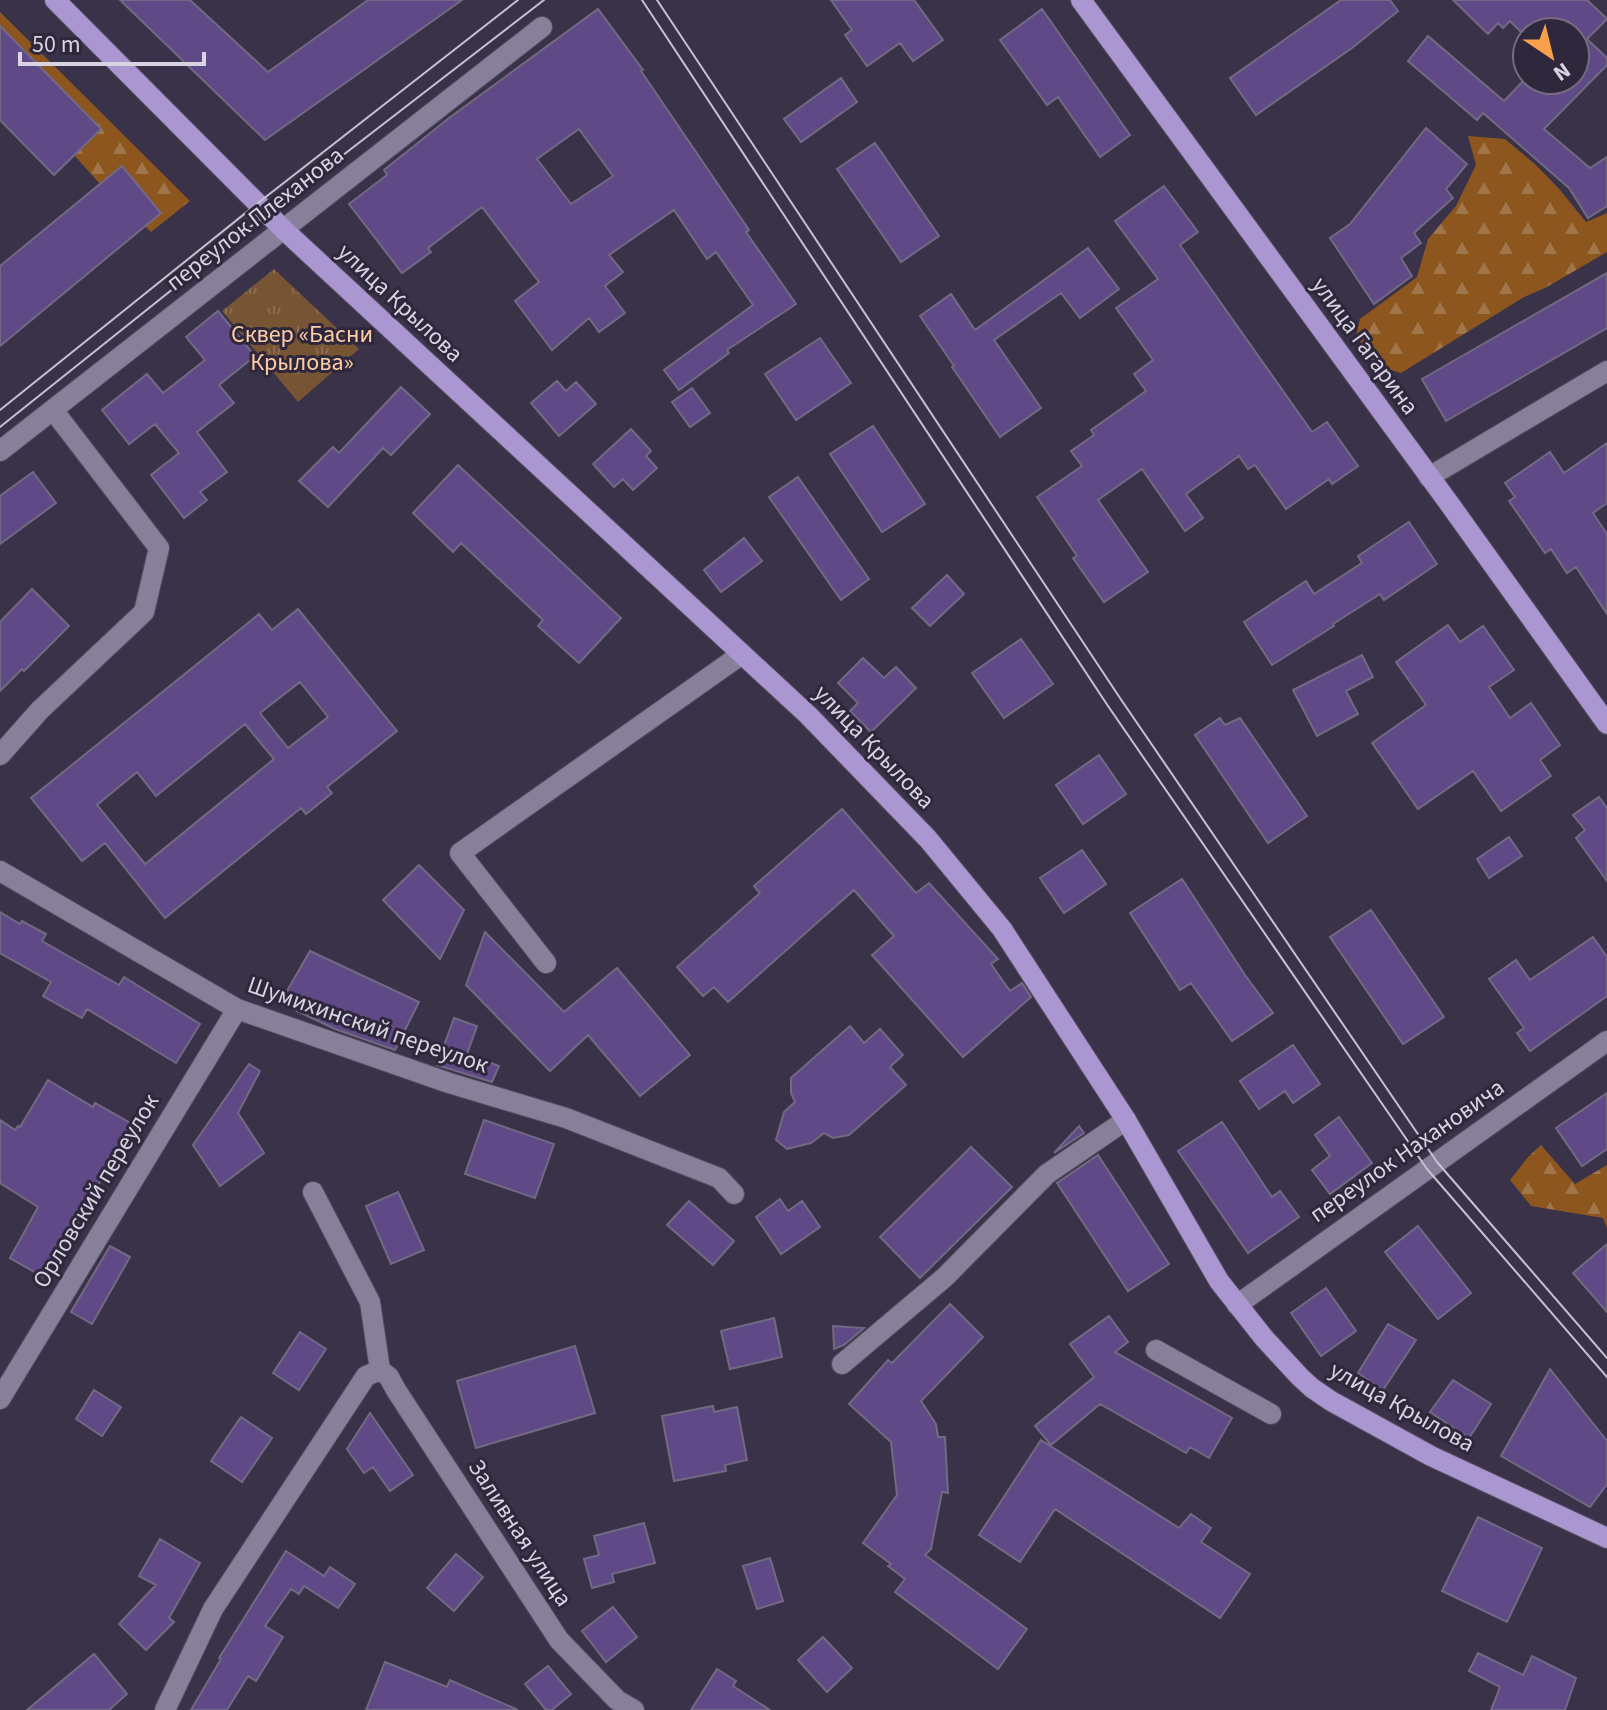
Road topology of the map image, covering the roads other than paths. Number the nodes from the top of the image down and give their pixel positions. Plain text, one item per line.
1 (55, 0) edge
2 (1081, 0) edge
3 (542, 27) dead end
4 (284, 230) junction
5 (1607, 371) edge
6 (53, 410) junction
7 (0, 451) edge
8 (1429, 477) junction
9 (742, 654) junction
10 (1607, 724) edge
11 (0, 755) edge
12 (0, 871) edge
13 (546, 963) dead end
14 (237, 1009) junction
15 (1607, 1041) edge
16 (1126, 1120) junction
17 (313, 1192) dead end
18 (734, 1194) dead end
19 (1237, 1305) junction
20 (1156, 1350) dead end
21 (842, 1364) dead end
22 (380, 1370) junction
23 (0, 1399) edge
24 (1271, 1414) dead end
25 (1607, 1538) edge
26 (165, 1710) edge
27 (634, 1710) edge

1 - 4 main road, улица Крылова
2 - 8 main road, улица Гагарина
3 - 4 street, переулок Плеханова
4 - 6 street, переулок Плеханова
4 - 9 main road, улица Крылова
5 - 8 street
6 - 7 street, переулок Плеханова
6 - 11 street
8 - 10 main road, улица Гагарина
9 - 13 street
9 - 16 main road, улица Крылова
12 - 14 street, Шумихинский переулок
14 - 18 street, Шумихинский переулок
14 - 23 street, Орловский переулок
15 - 19 street, переулок Нахановича
16 - 19 main road, улица Крылова
16 - 21 street
17 - 22 street, Заливная улица
19 - 25 main road, улица Крылова
20 - 24 street
22 - 26 street
22 - 27 street, Заливная улица

